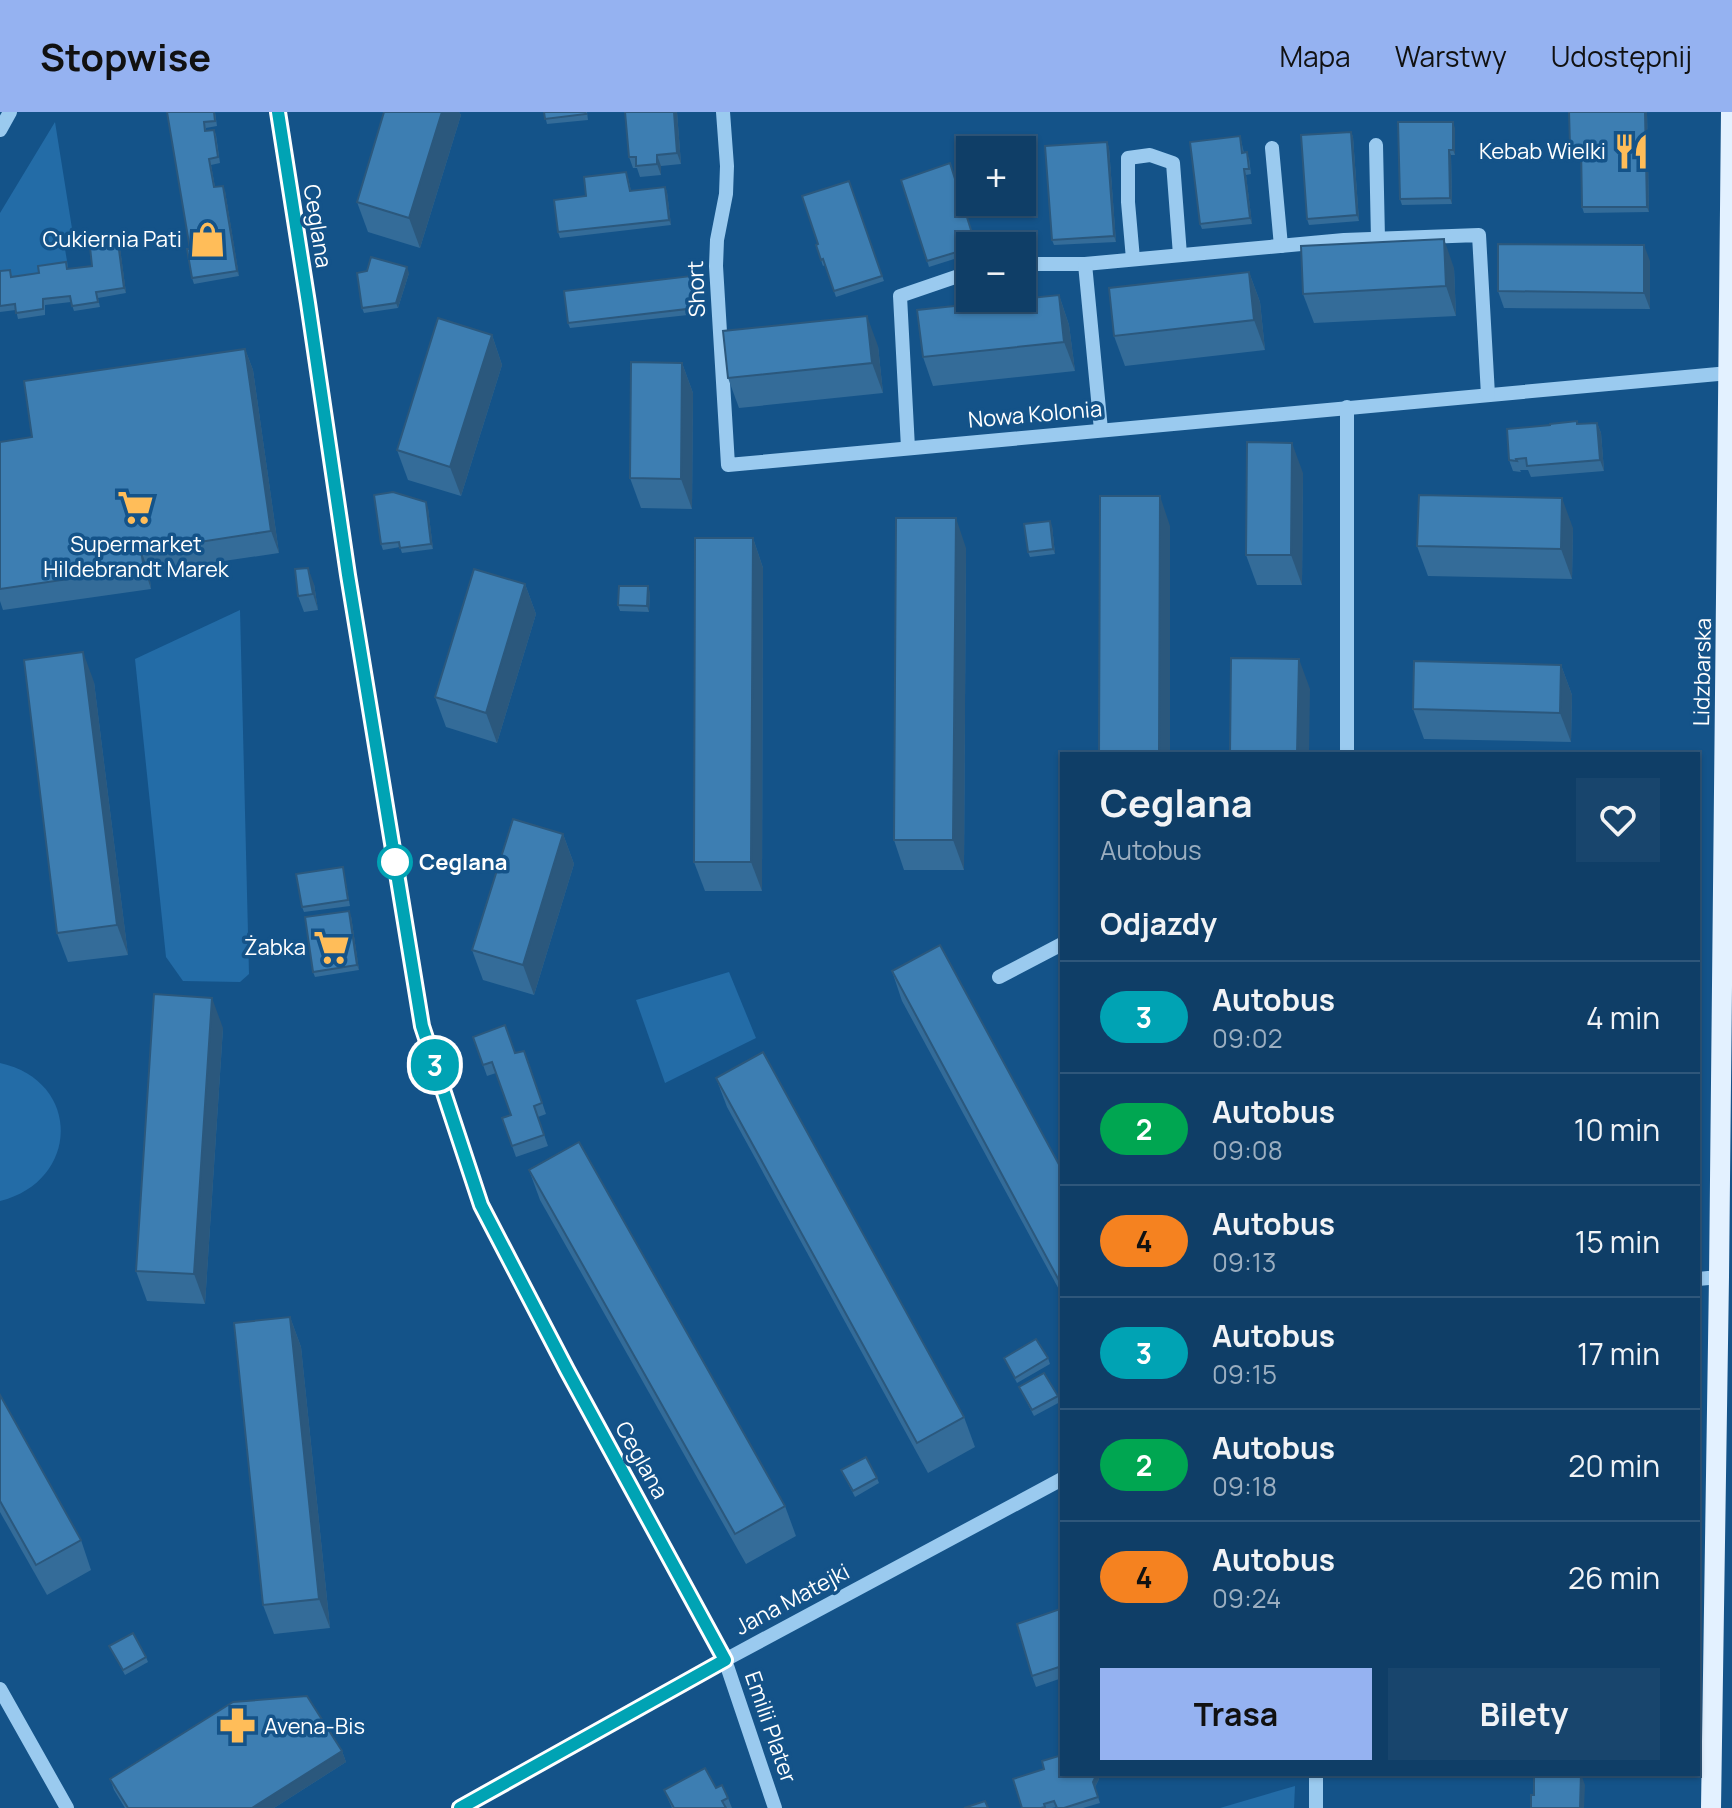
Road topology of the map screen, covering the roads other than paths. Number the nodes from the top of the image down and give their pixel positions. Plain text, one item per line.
1 (10, 112) edge
2 (278, 112) edge
3 (723, 112) edge
4 (1731, 112) edge
5 (0, 130) edge
6 (1376, 145) dead end
7 (1272, 148) dead end
8 (1378, 239) junction
9 (1281, 246) junction
10 (1180, 255) junction
11 (1133, 259) junction
12 (1036, 264) edge
13 (1085, 264) junction
14 (956, 277) edge
15 (1729, 373) junction
16 (1488, 395) junction
17 (1347, 407) junction
18 (1101, 430) junction
19 (908, 448) junction
20 (728, 465) joint
21 (1347, 752) edge
22 (1060, 945) edge
23 (999, 977) dead end
24 (1719, 1277) junction
25 (1700, 1279) edge
26 (1060, 1480) edge
27 (725, 1660) junction
28 (0, 1689) edge
29 (1316, 1776) edge
30 (67, 1808) edge
31 (460, 1808) edge
32 (775, 1808) edge
33 (1316, 1808) edge
34 (1711, 1808) edge

1 - 5 street
2 - 27 street, Ceglana
3 - 20 street, Short
4 - 15 main road, Lidzbarska
6 - 8 street
7 - 9 street
8 - 9 street
8 - 16 street
9 - 10 street
10 - 11 street
10 - 11 street
11 - 13 street
12 - 13 street
13 - 18 street
14 - 19 street
15 - 16 street, Nowa Kolonia
15 - 24 main road, Lidzbarska
16 - 17 street, Nowa Kolonia
17 - 18 street, Nowa Kolonia
17 - 21 street
18 - 19 street, Nowa Kolonia
19 - 20 street, Nowa Kolonia
22 - 23 street
24 - 25 street
24 - 34 main road, Lidzbarska
26 - 27 street, Jana Matejki
27 - 31 street, Jana Matejki
27 - 32 street, Emilii Plater
28 - 30 street
29 - 33 street

